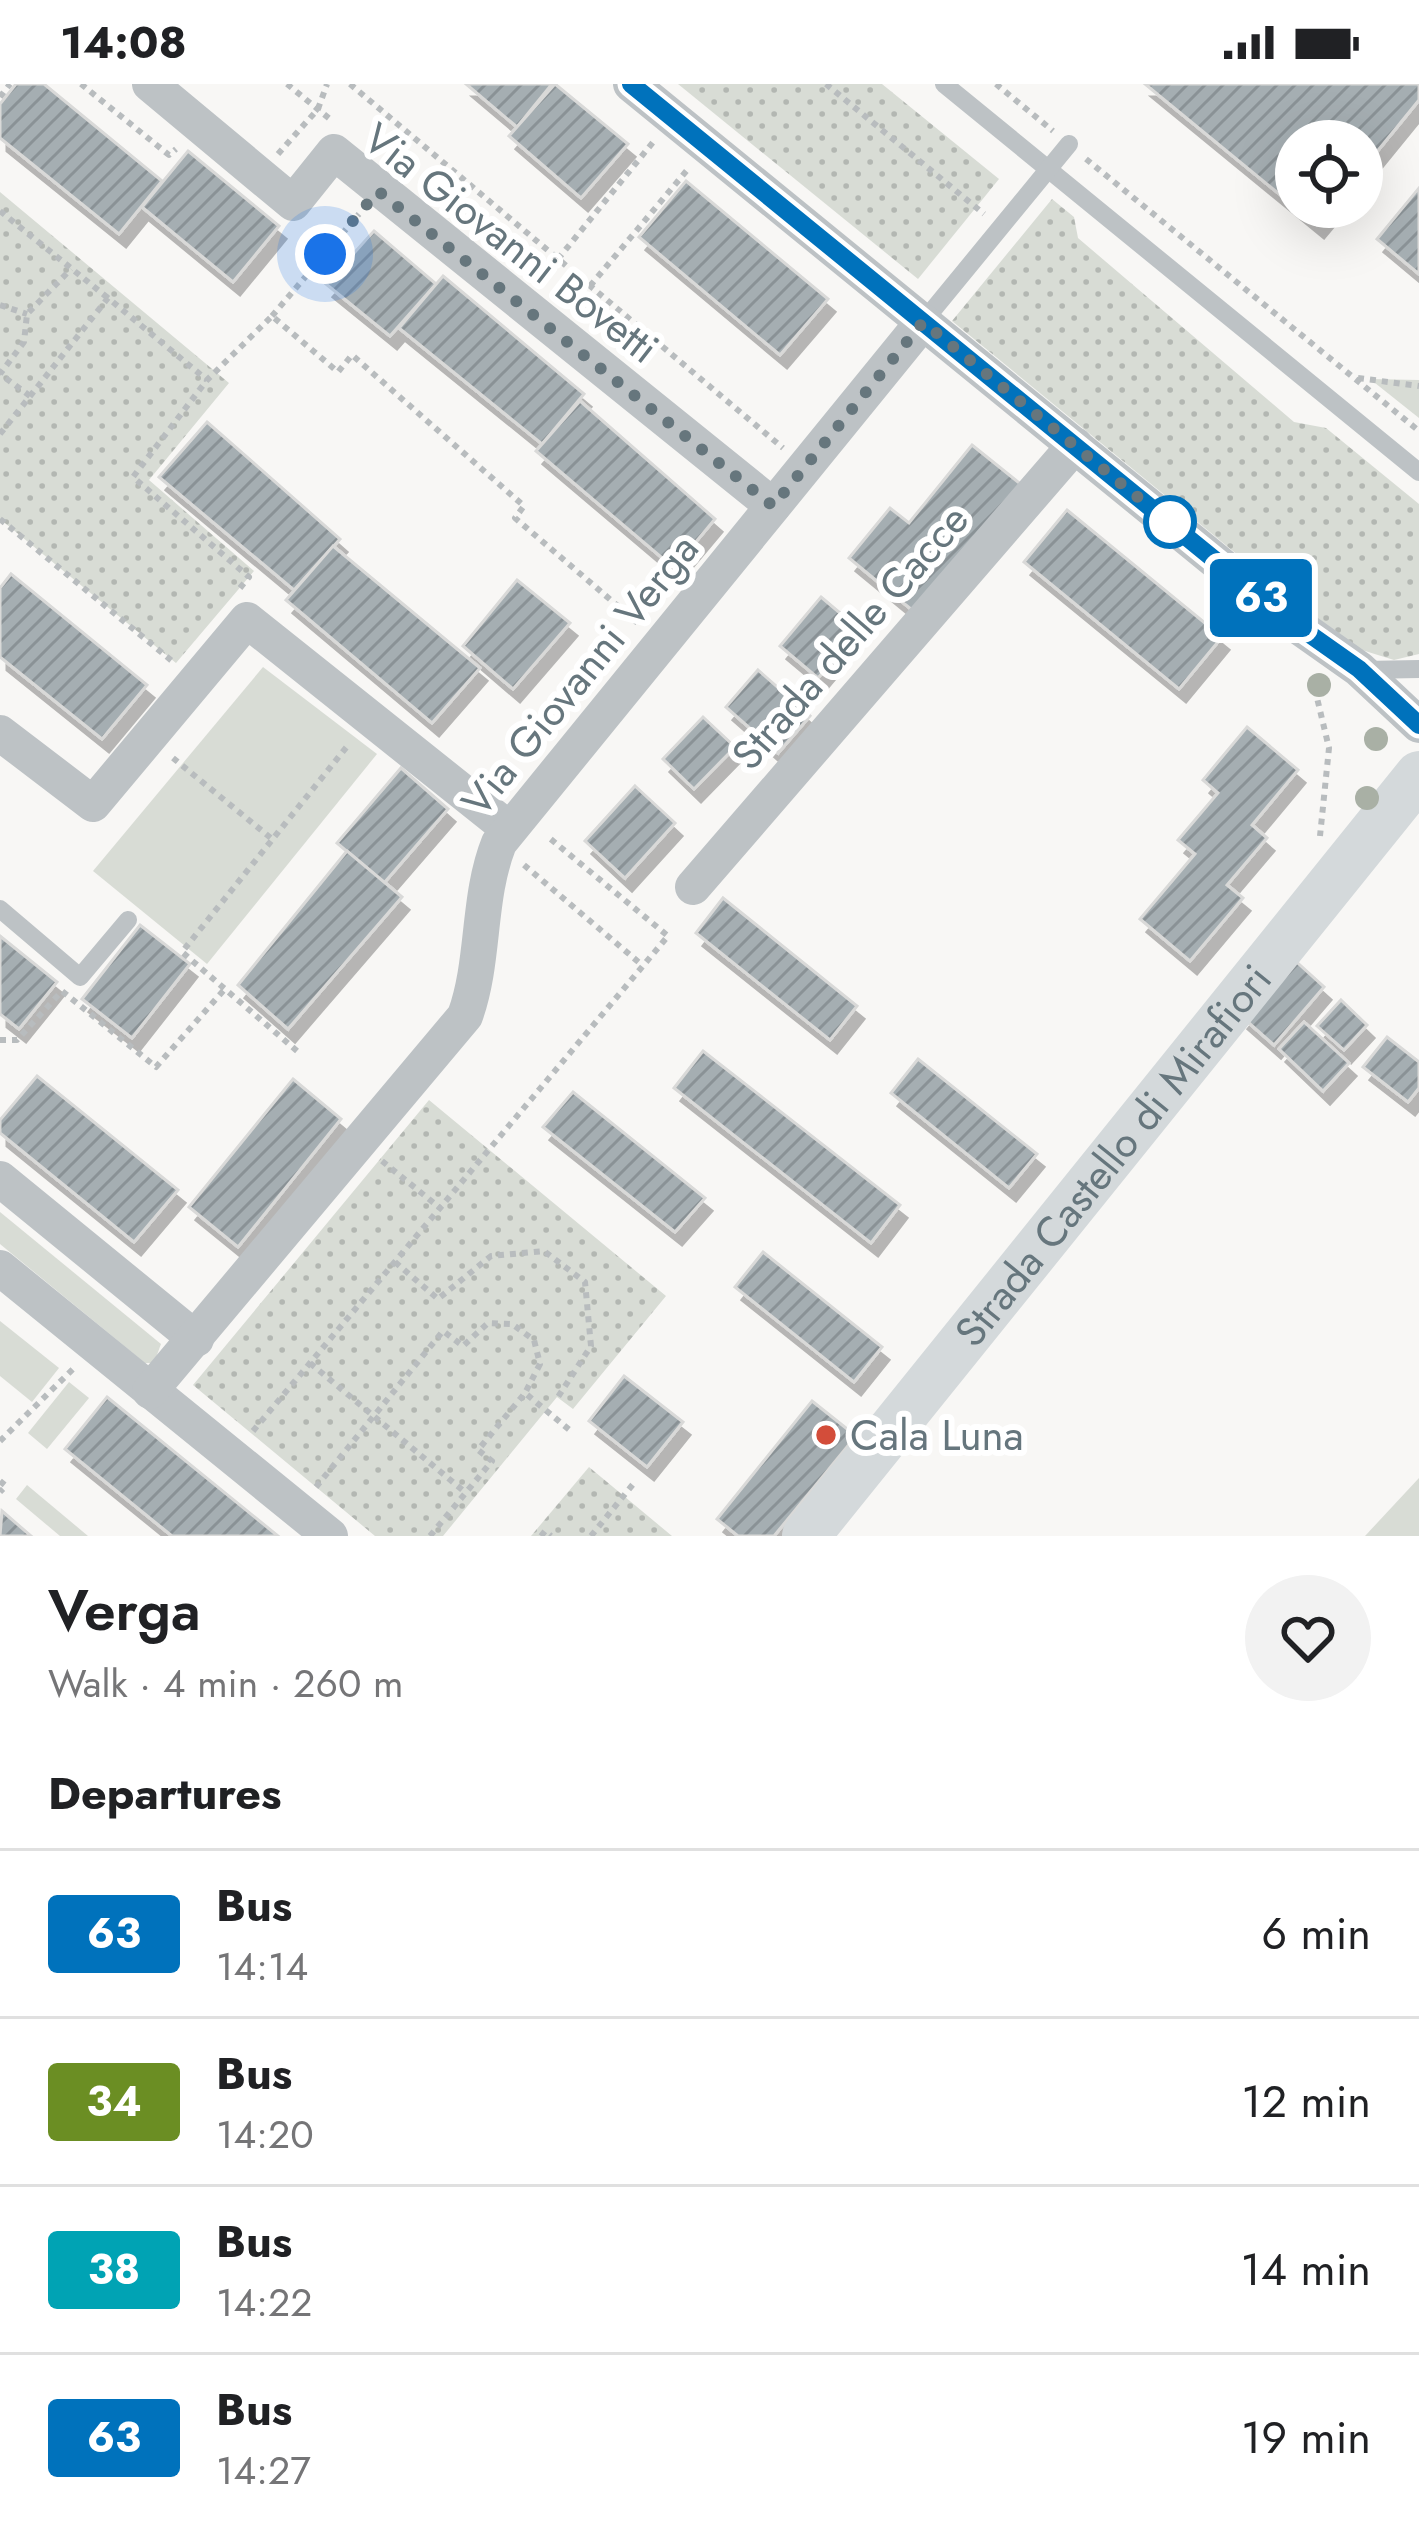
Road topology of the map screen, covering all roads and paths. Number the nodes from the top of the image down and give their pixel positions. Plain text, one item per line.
1 (10, 84) edge
2 (81, 84) edge
3 (150, 84) edge
4 (327, 84) edge
5 (350, 84) edge
6 (631, 84) edge
7 (826, 84) edge
8 (944, 84) edge
9 (995, 84) edge
10 (0, 97) edge
11 (673, 118) junction
12 (198, 124) junction
13 (1069, 144) junction
14 (707, 146) junction
15 (1049, 167) junction
16 (260, 174) junction
17 (378, 191) junction
18 (0, 212) edge
19 (1000, 228) junction
20 (558, 259) junction
21 (71, 269) junction
22 (590, 286) junction
23 (107, 298) junction
24 (0, 305) edge
25 (27, 314) junction
26 (272, 316) junction
27 (923, 322) junction
28 (1354, 378) junction
29 (207, 380) junction
30 (1419, 386) edge
31 (30, 396) junction
32 (1419, 431) edge
33 (0, 434) edge
34 (1075, 445) junction
35 (805, 467) junction
36 (1419, 472) edge
37 (773, 506) junction
38 (0, 519) edge
39 (235, 594) dead end
40 (1281, 614) junction
41 (661, 643) junction
42 (176, 663) dead end
43 (1419, 669) edge
44 (1368, 670) junction
45 (1419, 694) edge
46 (370, 718) junction
47 (1419, 725) edge
48 (0, 733) edge
49 (148, 738) junction
50 (1419, 775) edge
51 (510, 829) junction
52 (272, 839) junction
53 (1319, 845) dead end
54 (693, 887) dead end
55 (0, 909) edge
56 (128, 920) dead end
57 (643, 966) junction
58 (224, 990) junction
59 (0, 1040) edge
60 (297, 1051) dead end
61 (360, 1144) junction
62 (0, 1179) edge
63 (440, 1208) junction
64 (395, 1262) junction
65 (0, 1268) edge
66 (196, 1339) junction
67 (96, 1347) junction
68 (310, 1363) junction
69 (150, 1391) junction
70 (525, 1393) junction
71 (558, 1397) dead end
72 (375, 1415) junction
73 (572, 1432) dead end
74 (0, 1441) edge
75 (231, 1456) junction
76 (0, 1480) edge
77 (634, 1483) dead end
78 (0, 1492) edge
79 (466, 1493) junction
80 (298, 1510) junction
81 (330, 1536) edge
82 (430, 1536) edge
83 (541, 1536) edge
84 (551, 1536) edge
85 (592, 1536) edge
86 (806, 1536) edge

1 - 10 path
2 - 12 path
3 - 12 street, Via Giovanni Bovetti
4 - 16 path
5 - 20 path
6 - 11 street
7 - 19 path
8 - 15 lane
9 - 13 path
11 - 14 street
11 - 20 path
12 - 16 street, Via Giovanni Bovetti
13 - 15 lane
13 - 28 path
14 - 22 path
14 - 27 street
15 - 19 lane
15 - 36 lane
16 - 17 street, Via Giovanni Bovetti
17 - 26 path
17 - 37 street, Via Giovanni Bovetti
18 - 21 path
19 - 27 lane
20 - 22 path
21 - 23 path
21 - 25 path
22 - 35 path
23 - 29 path
23 - 31 path
24 - 25 path
25 - 31 path
26 - 29 path
26 - 41 path
27 - 34 street
27 - 35 street, Via Giovanni Verga
28 - 30 path
28 - 32 path
29 - 39 path
31 - 33 path
34 - 40 street
34 - 54 street, Strada delle Cacce
35 - 37 street, Via Giovanni Verga
37 - 41 street, Via Giovanni Verga
38 - 42 path
40 - 44 street
40 - 53 path
41 - 51 street, Via Giovanni Verga
43 - 44 lane
44 - 45 street
44 - 47 street
46 - 49 street
46 - 51 street
46 - 52 path
48 - 49 street
49 - 52 path
50 - 86 street, Strada Castello di Mirafiori
51 - 57 path
51 - 57 path
51 - 61 street, Via Giovanni Verga
52 - 58 path
55 - 56 lane
57 - 63 path
58 - 59 path
58 - 60 path
61 - 63 path
61 - 66 street, Via Giovanni Verga
62 - 66 street
63 - 64 path
64 - 68 path
64 - 71 path
65 - 67 street
66 - 69 street, Via Giovanni Verga
67 - 69 street
67 - 74 path
68 - 72 path
68 - 75 path
69 - 75 street
70 - 72 path
70 - 73 path
70 - 79 path
72 - 79 path
72 - 80 path
75 - 80 street
76 - 78 path
77 - 85 path
79 - 82 path
80 - 81 street
83 - 84 path

